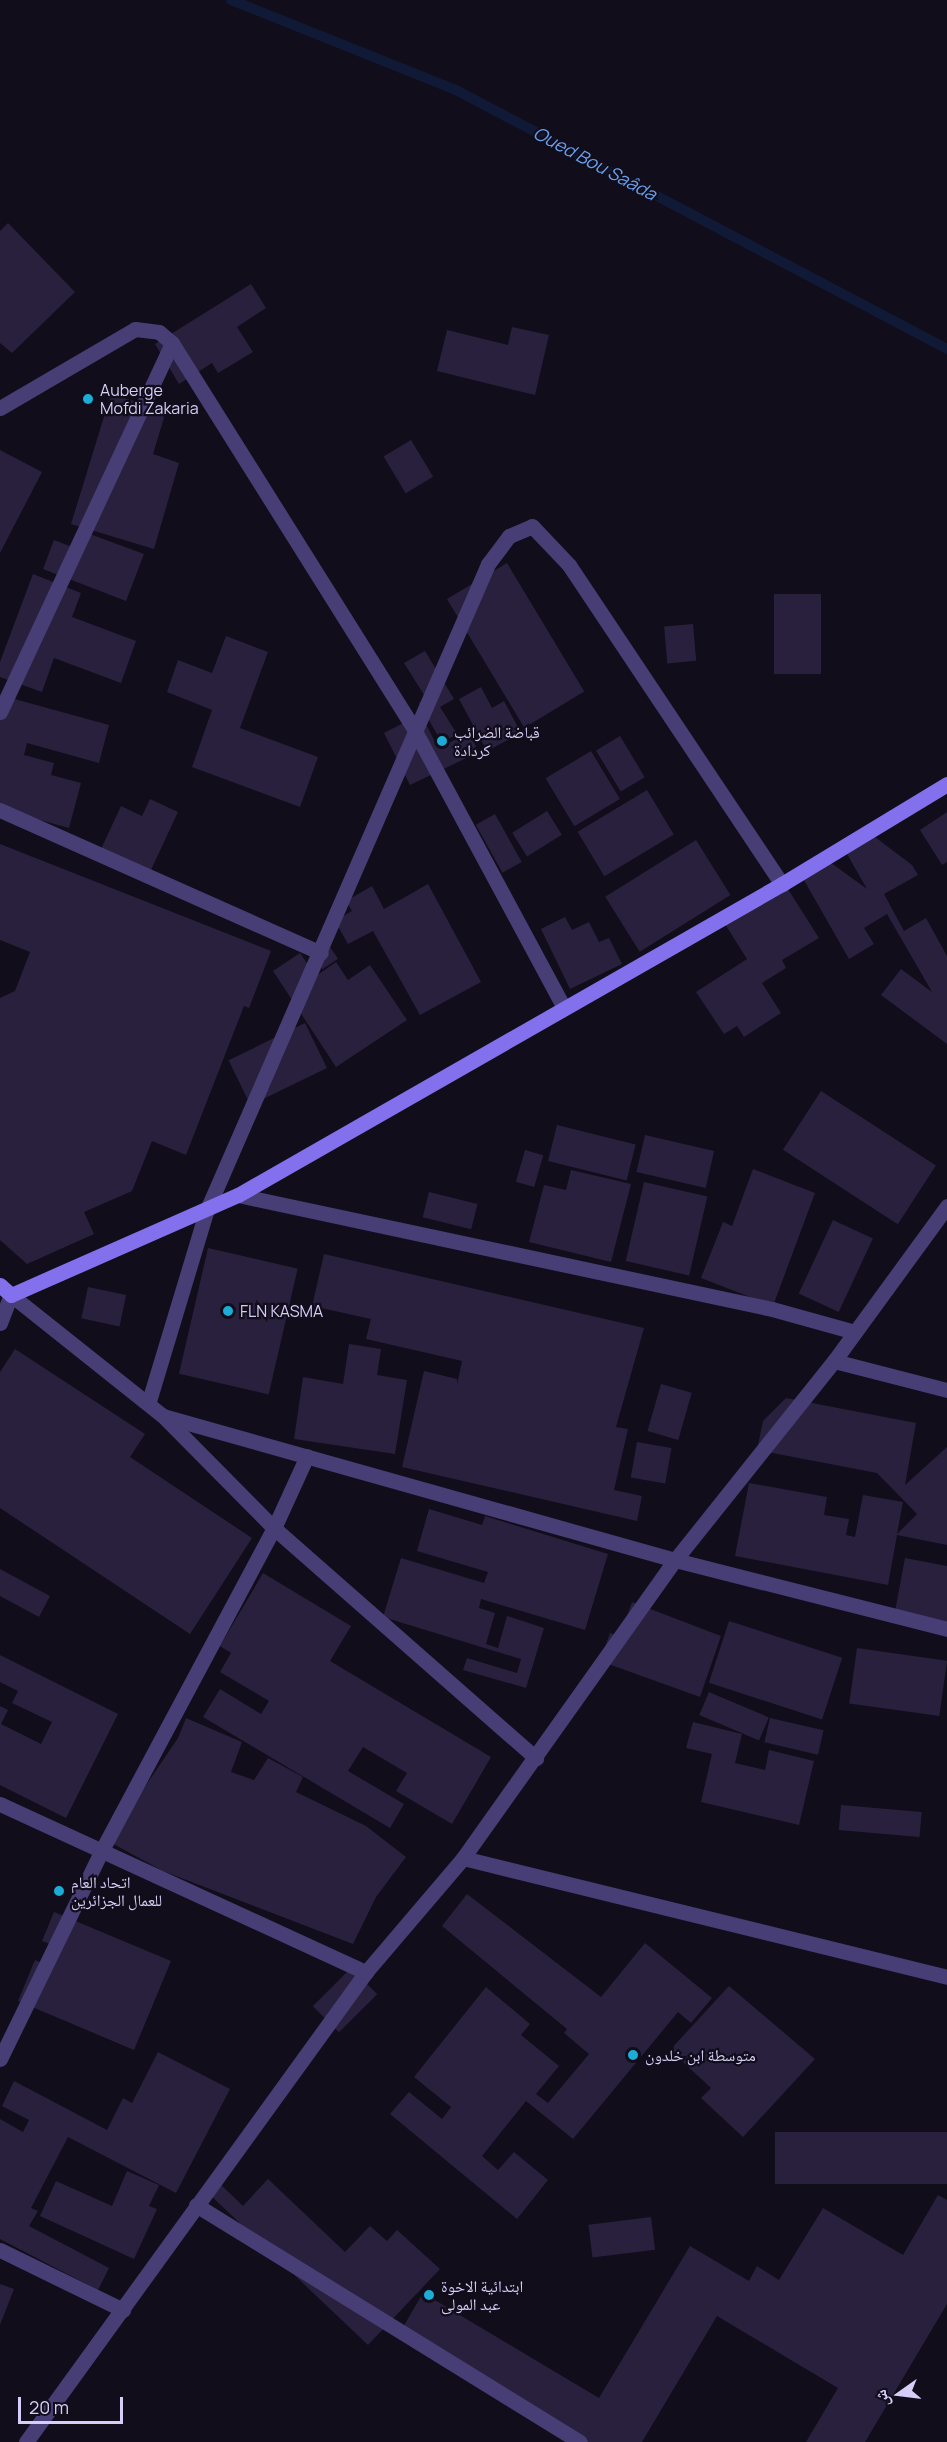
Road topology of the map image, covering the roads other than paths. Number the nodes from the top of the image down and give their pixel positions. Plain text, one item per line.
1 (172, 343) junction
2 (0, 408) edge
3 (0, 712) edge
4 (415, 731) junction
5 (947, 784) edge
6 (0, 810) edge
7 (782, 884) junction
8 (321, 953) junction
9 (563, 1006) junction
10 (238, 1195) junction
11 (947, 1206) edge
12 (206, 1212) junction
13 (6, 1290) edge
14 (0, 1323) edge
15 (855, 1332) junction
16 (834, 1361) junction
17 (947, 1390) edge
18 (149, 1401) junction
19 (163, 1416) junction
20 (308, 1456) junction
21 (274, 1528) junction
22 (675, 1560) junction
23 (947, 1629) edge
24 (536, 1758) junction
25 (0, 1804) edge
26 (103, 1848) junction
27 (463, 1858) junction
28 (366, 1972) junction
29 (947, 1977) edge
30 (0, 2059) edge
31 (196, 2205) junction
32 (0, 2250) edge
33 (123, 2310) junction
34 (26, 2442) edge
35 (580, 2442) edge

1 - 2 street
1 - 3 street
1 - 4 street
4 - 7 street
4 - 8 street
4 - 9 street
5 - 7 street
6 - 8 street
7 - 9 street
8 - 12 street
9 - 10 street
10 - 12 street
10 - 15 street
11 - 15 street
12 - 13 street
12 - 18 street
13 - 14 street
13 - 18 street
15 - 16 street
16 - 17 street
16 - 22 street
18 - 19 street
19 - 20 street
19 - 21 street
20 - 21 street
20 - 22 street
21 - 24 street
21 - 26 street
22 - 23 street
22 - 24 street
24 - 27 street
25 - 26 street
26 - 28 street
26 - 30 street
27 - 28 street
27 - 29 street
28 - 31 street
31 - 33 street
31 - 35 street
32 - 33 street
33 - 34 street

